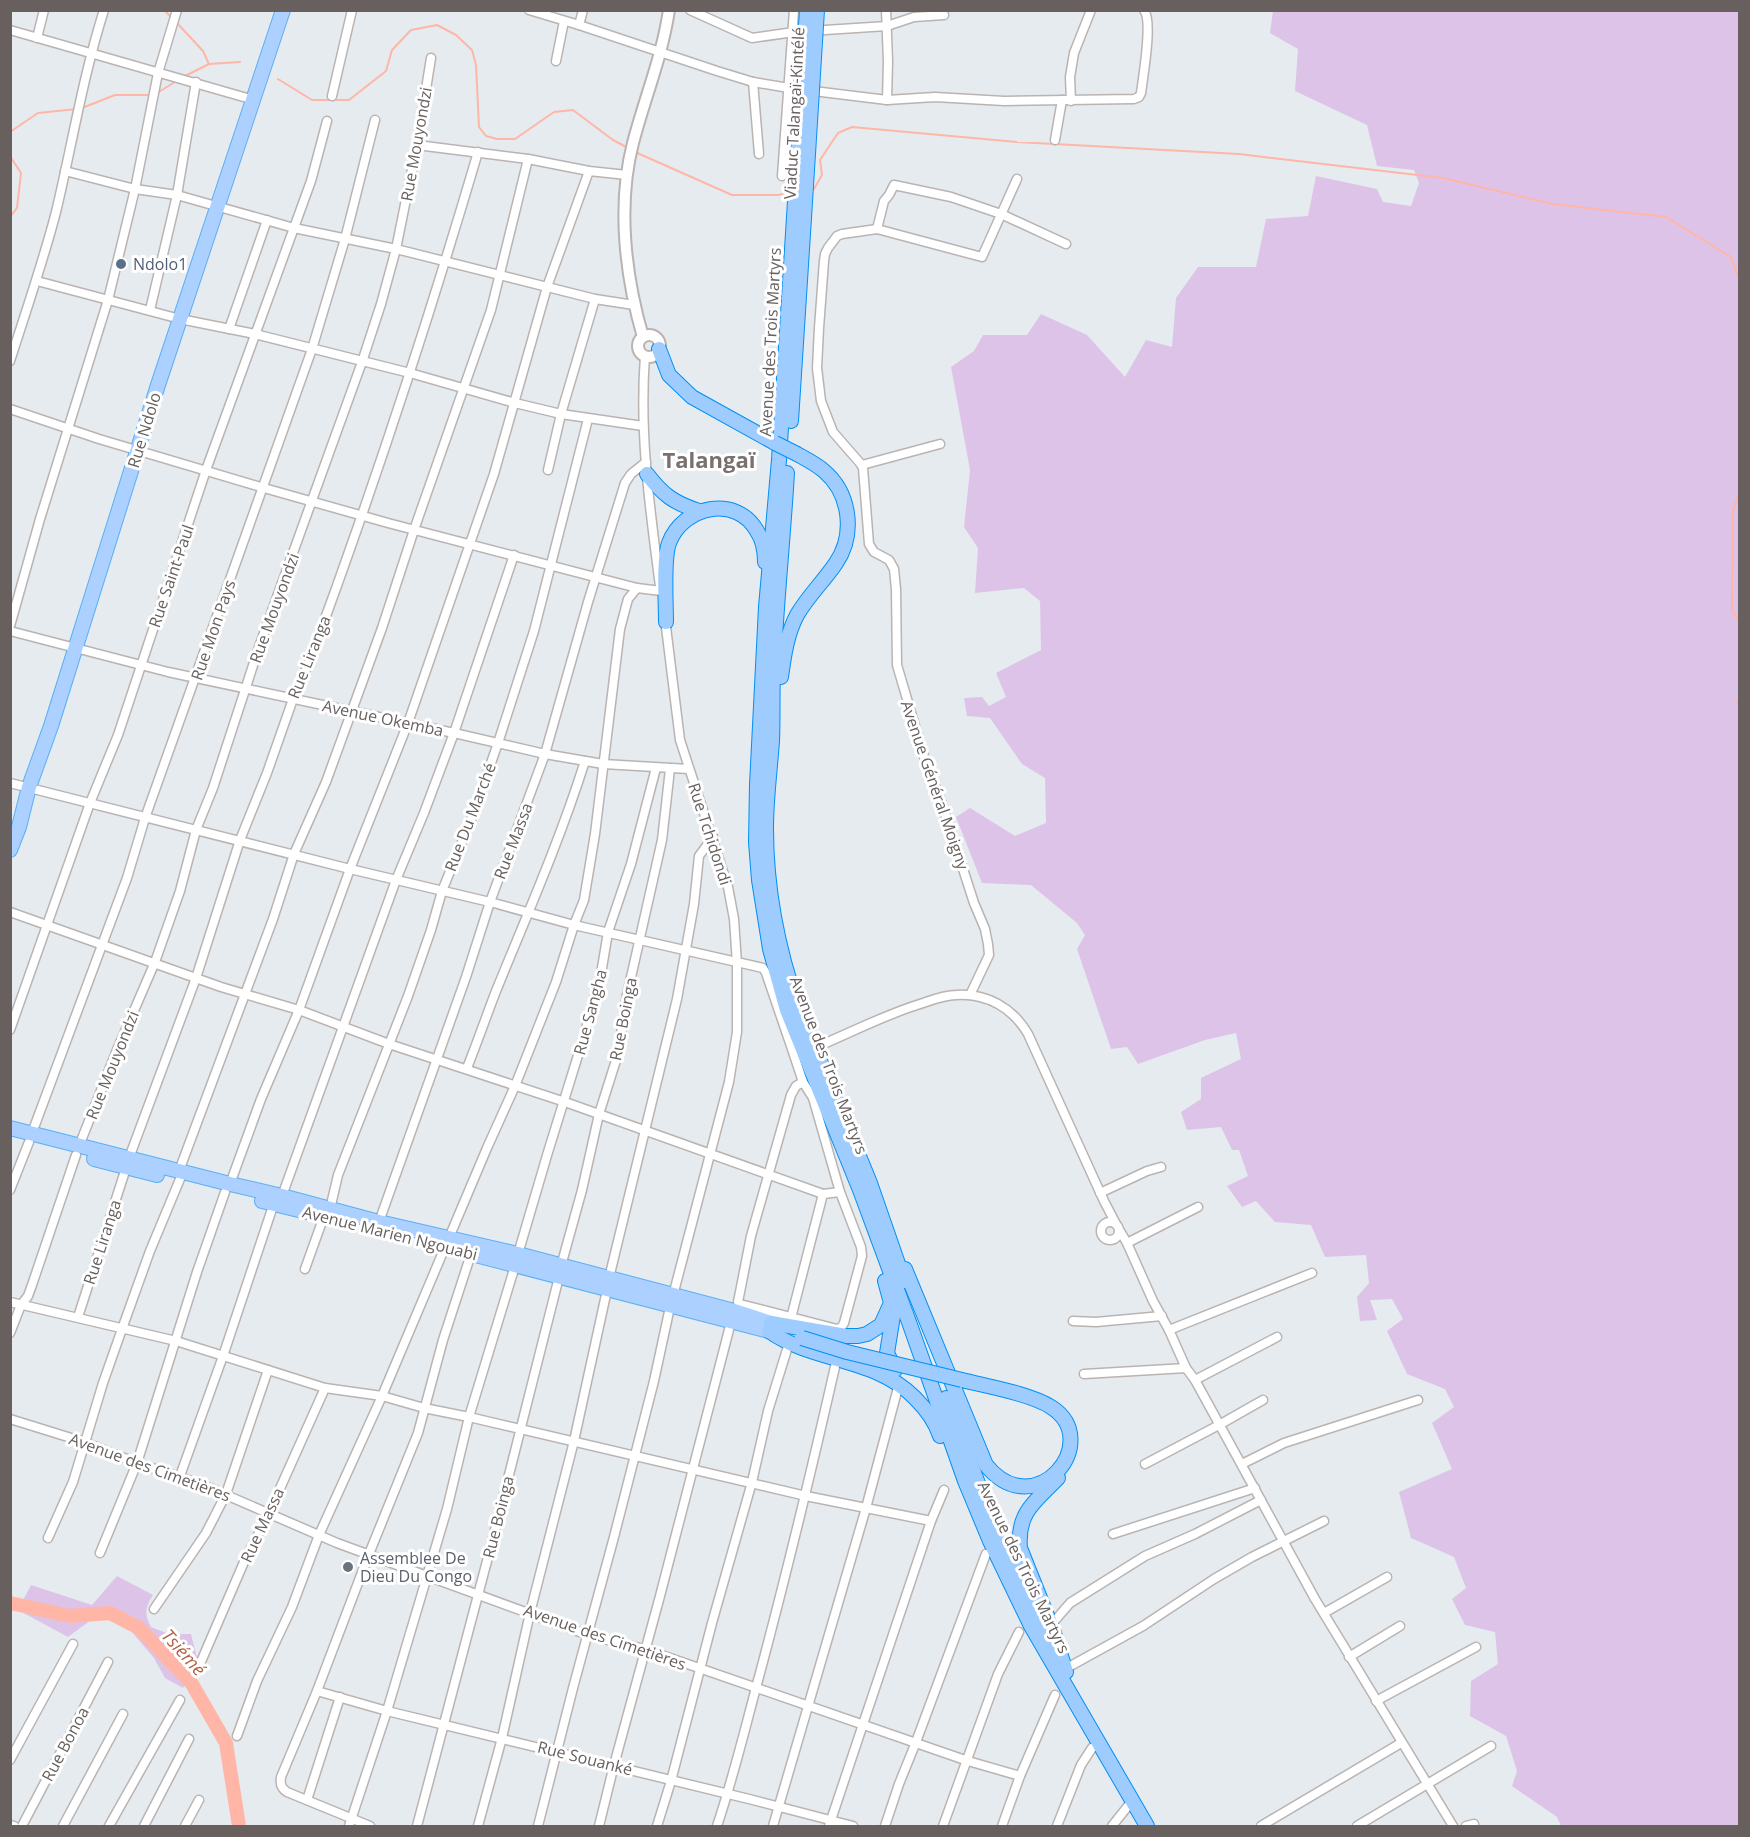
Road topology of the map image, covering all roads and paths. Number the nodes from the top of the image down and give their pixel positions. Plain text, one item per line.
1 (44, 10) edge
2 (104, 10) edge
3 (177, 10) edge
4 (283, 10) edge
5 (352, 10) edge
6 (529, 10) edge
7 (583, 10) edge
8 (669, 10) edge
9 (690, 10) edge
10 (794, 10) edge
11 (807, 10) edge
12 (817, 10) edge
13 (886, 10) edge
14 (1091, 10) edge
15 (1144, 10) edge
16 (944, 15) dead end
17 (564, 21) junction
18 (579, 25) junction
19 (887, 26) junction
20 (10, 30) edge
21 (794, 32) junction
22 (37, 38) junction
23 (91, 53) junction
24 (661, 53) junction
25 (431, 58) dead end
26 (556, 61) dead end
27 (158, 73) junction
28 (196, 82) junction
29 (753, 82) junction
30 (789, 88) junction
31 (332, 96) dead end
32 (887, 99) junction
33 (254, 100) junction
34 (1062, 100) junction
35 (1071, 100) junction
36 (327, 120) dead end
37 (375, 120) dead end
38 (1055, 140) dead end
39 (417, 145) junction
40 (478, 152) junction
41 (759, 154) dead end
42 (528, 159) junction
43 (65, 171) junction
44 (589, 171) junction
45 (627, 176) junction
46 (782, 176) dead end
47 (1017, 179) dead end
48 (135, 189) junction
49 (177, 195) junction
50 (217, 206) junction
51 (1001, 214) junction
52 (799, 218) junction
53 (267, 220) junction
54 (294, 228) junction
55 (878, 229) junction
56 (345, 239) junction
57 (1066, 244) dead end
58 (396, 249) junction
59 (446, 262) junction
60 (499, 274) junction
61 (37, 281) junction
62 (547, 287) junction
63 (595, 298) junction
64 (108, 300) junction
65 (634, 305) junction
66 (150, 310) junction
67 (180, 319) junction
68 (229, 329) junction
69 (255, 334) junction
70 (643, 337) junction
71 (659, 349) junction
72 (312, 350) junction
73 (645, 356) junction
74 (10, 361) edge
75 (362, 362) junction
76 (410, 373) junction
77 (464, 388) junction
78 (515, 403) junction
79 (10, 409) edge
80 (561, 414) junction
81 (588, 418) junction
82 (643, 426) junction
83 (68, 428) junction
84 (940, 444) dead end
85 (138, 450) junction
86 (862, 465) junction
87 (646, 468) junction
88 (206, 470) junction
89 (548, 470) dead end
90 (264, 488) junction
91 (313, 501) junction
92 (699, 511) junction
93 (362, 516) junction
94 (414, 530) junction
95 (469, 544) junction
96 (514, 555) junction
97 (552, 565) junction
98 (596, 577) junction
99 (637, 588) junction
100 (661, 591) junction
101 (766, 607) junction
102 (666, 622) junction
103 (10, 629) edge
104 (75, 648) junction
105 (140, 665) junction
106 (196, 677) junction
107 (244, 689) junction
108 (293, 699) junction
109 (352, 711) junction
110 (408, 723) junction
111 (454, 733) junction
112 (772, 741) junction
113 (498, 743) junction
114 (545, 754) junction
115 (585, 761) junction
116 (603, 764) junction
117 (656, 768) junction
118 (670, 769) junction
119 (689, 769) junction
120 (10, 783) edge
121 (29, 787) junction
122 (90, 803) junction
123 (146, 818) junction
124 (196, 830) junction
125 (713, 837) junction
126 (240, 840) junction
127 (10, 850) edge
128 (294, 854) junction
129 (350, 869) junction
130 (396, 880) junction
131 (442, 891) junction
132 (490, 902) junction
133 (10, 912) edge
134 (528, 912) junction
135 (47, 925) junction
136 (574, 925) junction
137 (608, 932) junction
138 (640, 940) junction
139 (101, 945) junction
140 (686, 951) junction
141 (155, 962) junction
142 (737, 963) junction
143 (196, 978) junction
144 (245, 994) junction
145 (970, 995) junction
146 (299, 1010) junction
147 (344, 1026) junction
148 (10, 1030) edge
149 (389, 1044) junction
150 (814, 1048) junction
151 (438, 1059) junction
152 (467, 1068) junction
153 (803, 1082) junction
154 (515, 1086) junction
155 (565, 1102) junction
156 (599, 1114) junction
157 (10, 1128) edge
158 (645, 1130) junction
159 (10, 1137) edge
160 (30, 1138) junction
161 (77, 1150) junction
162 (710, 1154) junction
163 (845, 1154) junction
164 (127, 1163) junction
165 (1161, 1167) dead end
166 (770, 1174) junction
167 (179, 1175) junction
168 (228, 1188) junction
169 (10, 1190) edge
170 (840, 1192) junction
171 (823, 1194) junction
172 (1102, 1197) junction
173 (278, 1199) junction
174 (1198, 1207) dead end
175 (327, 1212) junction
176 (379, 1222) junction
177 (1106, 1223) junction
178 (1118, 1227) junction
179 (447, 1243) junction
180 (1127, 1243) junction
181 (892, 1246) junction
182 (471, 1254) junction
183 (517, 1260) junction
184 (305, 1269) dead end
185 (560, 1272) junction
186 (1312, 1273) dead end
187 (608, 1284) junction
188 (672, 1301) junction
189 (10, 1302) edge
190 (891, 1303) junction
191 (21, 1305) junction
192 (1162, 1316) junction
193 (78, 1317) junction
194 (791, 1318) junction
195 (1073, 1321) dead end
196 (731, 1322) junction
197 (770, 1327) junction
198 (122, 1329) junction
199 (1170, 1330) junction
200 (10, 1333) edge
201 (1277, 1337) dead end
202 (798, 1338) junction
203 (176, 1341) junction
204 (224, 1356) junction
205 (837, 1358) junction
206 (1186, 1368) junction
207 (268, 1370) junction
208 (1084, 1374) dead end
209 (1195, 1380) junction
210 (903, 1387) junction
211 (325, 1388) junction
212 (382, 1396) junction
213 (1263, 1400) dead end
214 (1418, 1400) dead end
215 (424, 1408) junction
216 (469, 1417) junction
217 (10, 1419) edge
218 (1219, 1425) junction
219 (520, 1429) junction
220 (574, 1441) junction
221 (84, 1442) junction
222 (634, 1457) junction
223 (136, 1463) junction
224 (1145, 1464) dead end
225 (1242, 1464) junction
226 (693, 1469) junction
227 (180, 1476) junction
228 (1055, 1479) junction
229 (752, 1482) junction
230 (1255, 1488) junction
231 (944, 1490) dead end
232 (226, 1494) junction
233 (806, 1496) junction
234 (1261, 1500) junction
235 (866, 1508) junction
236 (269, 1513) junction
237 (932, 1521) junction
238 (1324, 1521) dead end
239 (1113, 1534) dead end
240 (319, 1535) junction
241 (48, 1538) dead end
242 (1284, 1541) junction
243 (100, 1553) dead end
244 (369, 1554) junction
245 (986, 1554) junction
246 (426, 1576) junction
247 (1387, 1577) dead end
248 (477, 1594) junction
249 (154, 1609) dead end
250 (530, 1613) junction
251 (1324, 1613) junction
252 (1051, 1625) junction
253 (1400, 1626) dead end
254 (1025, 1629) junction
255 (588, 1635) junction
256 (73, 1644) dead end
257 (1476, 1647) dead end
258 (644, 1649) junction
259 (1349, 1657) junction
260 (108, 1662) dead end
261 (200, 1664) dead end
262 (700, 1670) junction
263 (1066, 1670) junction
264 (756, 1688) junction
265 (317, 1691) junction
266 (1055, 1695) dead end
267 (340, 1697) junction
268 (180, 1700) dead end
269 (1376, 1701) junction
270 (808, 1705) junction
271 (387, 1711) junction
272 (123, 1714) dead end
273 (445, 1724) junction
274 (863, 1724) junction
275 (237, 1736) dead end
276 (502, 1738) junction
277 (189, 1739) dead end
278 (916, 1742) junction
279 (1401, 1743) junction
280 (1491, 1746) dead end
281 (1092, 1748) dead end
282 (556, 1751) junction
283 (10, 1760) edge
284 (968, 1761) junction
285 (614, 1765) junction
286 (1020, 1776) junction
287 (671, 1781) junction
288 (1428, 1785) junction
289 (728, 1794) junction
290 (199, 1800) dead end
291 (307, 1800) junction
292 (1128, 1806) dead end
293 (779, 1807) junction
294 (351, 1822) edge
295 (830, 1823) edge
296 (22, 1827) edge
297 (63, 1827) edge
298 (109, 1827) edge
299 (144, 1827) edge
300 (185, 1827) edge
301 (370, 1827) edge
302 (417, 1827) edge
303 (478, 1827) edge
304 (538, 1827) edge
305 (599, 1827) edge
306 (657, 1827) edge
307 (717, 1827) edge
308 (773, 1827) edge
309 (853, 1827) edge
310 (885, 1827) edge
311 (943, 1827) edge
312 (1002, 1827) edge
313 (1058, 1827) edge
314 (1112, 1827) edge
315 (1147, 1827) edge
316 (1156, 1827) edge
317 (1261, 1827) edge
318 (1357, 1827) edge
319 (1453, 1827) edge

1 - 22 street
2 - 23 street
3 - 27 street
4 - 33 main road, Rue Ndolo
5 - 31 street
6 - 17 street
7 - 18 street
8 - 24 street
9 - 21 street
10 - 21 street
11 - 52 highway, Viaduc Talangaï-Kintélé, bridge
12 - 52 highway, Viaduc Talangaï-Kintélé, bridge
13 - 19 street
14 - 35 street
15 - 35 street
16 - 19 street
17 - 18 street
17 - 26 street
18 - 24 street
19 - 21 street
19 - 32 street
20 - 22 street
21 - 30 street
22 - 23 street
23 - 27 street
23 - 43 street
24 - 29 street
24 - 45 street
25 - 39 street, Rue Mouyondzi
27 - 28 street
27 - 48 street
28 - 33 street
28 - 49 street
29 - 30 street
29 - 41 street
30 - 32 street
30 - 46 street
32 - 34 street
33 - 50 main road, Rue Ndolo
34 - 35 street
34 - 38 street
36 - 54 street, Rue Saint-Paul
37 - 56 street, Rue Mon Pays
39 - 40 street
39 - 58 street, Rue Mouyondzi
40 - 42 street
40 - 59 street, Rue Liranga
42 - 44 street
42 - 60 street
43 - 48 street
43 - 61 street
44 - 45 street
44 - 62 street
45 - 65 street
47 - 51 street
48 - 49 street
48 - 64 street
49 - 50 street
49 - 66 street
50 - 53 street
50 - 67 main road, Rue Ndolo
51 - 55 street
51 - 55 street
51 - 57 street
52 - 101 highway, Avenue des Trois Martyrs
52 - 112 highway, Avenue des Trois Martyrs
53 - 54 street
53 - 68 street
54 - 56 street
54 - 69 street, Rue Saint-Paul
55 - 86 street
56 - 58 street
56 - 72 street, Rue Mon Pays
58 - 59 street
58 - 75 street, Rue Mouyondzi
59 - 60 street
59 - 76 street, Rue Liranga
60 - 62 street
60 - 77 street
61 - 64 street
61 - 74 street
62 - 63 street
62 - 78 street
63 - 65 street
63 - 80 street
64 - 66 street
64 - 83 street
65 - 70 street
66 - 67 street
67 - 68 street
67 - 85 main road, Rue Ndolo
68 - 69 street
69 - 72 street
69 - 88 street, Rue Saint-Paul
70 - 71 street
70 - 73 street
71 - 73 street
71 - 112 highway, bridge
72 - 75 street
72 - 90 street, Rue Mon Pays
73 - 82 street, Rue Tchidondi
75 - 76 street
75 - 91 street, Rue Mouyondzi
76 - 77 street
76 - 93 street, Rue Liranga
77 - 78 street
77 - 94 street
78 - 80 street
78 - 95 street
79 - 83 street
80 - 81 street
80 - 89 street
81 - 82 street
81 - 97 street, Rue Du Marché
82 - 87 street, Rue Tchidondi
83 - 85 street
83 - 103 street
84 - 86 street
85 - 88 street
85 - 104 main road, Rue Ndolo
86 - 145 street, Avenue Général Moigny
87 - 92 highway
87 - 98 street, Rue Massa
87 - 100 street, Rue Tchidondi
88 - 90 street
88 - 105 street, Rue Saint-Paul
90 - 91 street
90 - 106 street, Rue Mon Pays
91 - 93 street
91 - 107 street, Rue Mouyondzi
92 - 101 highway
92 - 102 highway
93 - 94 street
93 - 108 street, Rue Liranga
94 - 95 street
94 - 109 street
95 - 96 street
95 - 110 street
96 - 97 street
96 - 111 street
97 - 98 street
97 - 113 street, Rue Du Marché
98 - 99 street
98 - 114 street, Rue Massa
99 - 100 street
99 - 116 street
100 - 102 street, Rue Tchidondi
101 - 163 highway, Avenue des Trois Martyrs
102 - 119 street, Rue Tchidondi
103 - 104 street, Avenue Okemba
104 - 105 street, Avenue Okemba
104 - 121 main road, Rue Ndolo
105 - 106 street, Avenue Okemba
105 - 122 street, Rue Saint-Paul
106 - 107 street, Avenue Okemba
106 - 123 street, Rue Mon Pays
107 - 108 street, Avenue Okemba
107 - 124 street, Rue Mouyondzi
108 - 109 street, Avenue Okemba
108 - 126 street, Rue Liranga
109 - 110 street, Avenue Okemba
109 - 128 street
110 - 111 street, Avenue Okemba
110 - 129 street
111 - 113 street, Avenue Okemba
111 - 130 street
112 - 150 highway, Avenue des Trois Martyrs
113 - 114 street, Avenue Okemba
113 - 131 street, Rue Du Marché
114 - 115 street, Avenue Okemba
114 - 132 street, Rue Massa
115 - 116 street, Avenue Okemba
115 - 134 street
116 - 117 street, Avenue Okemba
116 - 136 street
117 - 118 street, Avenue Okemba
117 - 137 street, Rue Sangha
118 - 119 street, Avenue Okemba
118 - 138 street, Rue Boinga
119 - 125 street, Rue Tchidondi
120 - 121 street
121 - 122 street
121 - 127 main road, Rue Ndolo
122 - 123 street
122 - 135 street, Rue Saint-Paul
123 - 124 street
123 - 139 street, Rue Mon Pays
124 - 126 street
124 - 141 street, Rue Mouyondzi
125 - 140 street
125 - 142 street, Rue Tchidondi
126 - 128 street
126 - 143 street, Rue Liranga
128 - 129 street
128 - 144 street
129 - 130 street
129 - 146 street
130 - 131 street
130 - 147 street
131 - 132 street
131 - 149 street, Rue Du Marché
132 - 134 street
132 - 151 street, Rue Massa
133 - 135 street
134 - 136 street
134 - 152 street
135 - 139 street
135 - 148 street, Rue Saint-Paul
136 - 137 street
136 - 154 street
137 - 138 street
137 - 155 street, Rue Sangha
138 - 140 street
138 - 156 street, Rue Boinga
139 - 141 street
139 - 160 street, Rue Mon Pays
140 - 142 street
140 - 158 street
141 - 143 street
141 - 161 street, Rue Mouyondzi
142 - 153 street
142 - 162 street, Rue Tchidondi
143 - 144 street
143 - 164 street, Rue Liranga
144 - 146 street
144 - 167 street
145 - 150 street
145 - 172 street
146 - 147 street
146 - 168 street
147 - 149 street
147 - 173 street
149 - 151 street
149 - 175 street, Rue Du Marché
150 - 181 highway, Avenue des Trois Martyrs
151 - 152 street
151 - 176 street, Rue Massa
152 - 154 street
153 - 166 street
153 - 170 street
154 - 155 street
154 - 179 street
155 - 156 street
155 - 183 street, Rue Sangha
156 - 158 street
156 - 185 street, Rue Boinga
157 - 160 main road
158 - 162 street
158 - 187 street
159 - 160 main road, Avenue Marien Ngouabi
160 - 161 main road, Avenue Marien Ngouabi
160 - 169 street, Rue Mon Pays
161 - 164 main road, Avenue Marien Ngouabi
161 - 191 street, Rue Mouyondzi
162 - 166 street
162 - 188 street, Rue Tchidondi
163 - 190 highway
163 - 254 highway, Avenue des Trois Martyrs
164 - 167 main road, Avenue Marien Ngouabi
164 - 193 street, Rue Liranga
165 - 172 street
166 - 171 street
166 - 194 street
167 - 168 main road, Avenue Marien Ngouabi
167 - 198 street
168 - 173 main road, Avenue Marien Ngouabi
168 - 203 street
170 - 171 street
170 - 194 street
171 - 194 street
172 - 177 street
172 - 178 street
173 - 175 main road, Avenue Marien Ngouabi
173 - 204 street
174 - 180 street
175 - 176 main road
175 - 179 main road, Avenue Marien Ngouabi
175 - 184 street, Rue Du Marché
176 - 179 main road
177 - 178 street
177 - 178 street
178 - 180 street
179 - 182 main road, Avenue Marien Ngouabi
179 - 183 main road
179 - 212 street
180 - 192 street
181 - 228 highway
181 - 263 highway, Avenue des Trois Martyrs
182 - 183 main road, Avenue Marien Ngouabi
182 - 215 street
183 - 185 main road, Avenue Marien Ngouabi
183 - 216 street, Rue Sangha
185 - 187 main road, Avenue Marien Ngouabi
185 - 219 street, Rue Boinga
186 - 199 street
187 - 188 main road, Avenue Marien Ngouabi
187 - 220 street
188 - 196 main road, Avenue Marien Ngouabi
188 - 197 main road
188 - 222 street, Rue Tchidondi
189 - 191 street
190 - 197 highway
190 - 210 highway
191 - 193 street
191 - 200 street, Rue Mouyondzi
192 - 195 street
192 - 199 street
193 - 198 street
196 - 197 main road, Avenue Marien Ngouabi
196 - 226 street
197 - 202 highway
198 - 203 street
198 - 221 street
199 - 206 street
201 - 209 street
202 - 205 highway
202 - 228 highway, bridge
202 - 229 street
203 - 204 street
203 - 223 street
204 - 207 street
204 - 227 street
205 - 210 highway
205 - 233 street
206 - 208 street
206 - 209 street
207 - 211 street
207 - 232 street
209 - 218 street
210 - 235 street
210 - 245 highway
211 - 212 street
211 - 236 street, Rue Massa
212 - 215 street
212 - 240 street
213 - 218 street
214 - 225 street
215 - 216 street
215 - 244 street
216 - 219 street
216 - 246 street, Rue Sangha
217 - 221 street, Avenue des Cimetières
218 - 224 street
218 - 225 street
219 - 220 street
219 - 248 street, Rue Boinga
220 - 222 street
220 - 250 street
221 - 223 street, Avenue des Cimetières
221 - 241 street
222 - 226 street
222 - 255 street, Rue Tchidondi
223 - 227 street, Avenue des Cimetières
223 - 243 street
225 - 230 street
226 - 229 street
226 - 258 street
227 - 232 street, Avenue des Cimetières
228 - 252 highway
229 - 233 street
229 - 262 street
230 - 234 street
230 - 239 street
231 - 237 street
232 - 236 street, Avenue des Cimetières
232 - 249 street
233 - 235 street
233 - 264 street
234 - 242 street
234 - 252 street
235 - 237 street
235 - 270 street
236 - 240 street, Avenue des Cimetières
236 - 261 street, Rue Massa
237 - 274 street
238 - 242 street
240 - 244 street, Avenue des Cimetières
240 - 275 street
242 - 251 street
242 - 263 street
244 - 246 street, Avenue des Cimetières
244 - 265 street
245 - 254 highway
245 - 278 street
246 - 248 street, Avenue des Cimetières
246 - 271 street, Rue Sangha
247 - 251 street
248 - 250 street, Avenue des Cimetières
248 - 273 street, Rue Boinga
250 - 255 street, Avenue des Cimetières
250 - 276 street
251 - 259 street
252 - 263 highway
253 - 259 street
254 - 284 street
254 - 315 highway, Avenue des Trois Martyrs
255 - 258 street, Avenue des Cimetières
255 - 282 street, Rue Tchidondi
256 - 283 street
257 - 269 street
258 - 262 street, Avenue des Cimetières
258 - 285 street
259 - 269 street
260 - 296 street, Rue Bonoa
262 - 264 street, Avenue des Cimetières
262 - 287 street
263 - 316 highway, Avenue des Trois Martyrs
264 - 270 street, Avenue des Cimetières
264 - 289 street
265 - 267 street, Rue Souanké
265 - 291 street
266 - 286 street
267 - 271 street, Rue Souanké
267 - 291 street
268 - 298 street
269 - 279 street
270 - 274 street, Avenue des Cimetières
270 - 293 street
271 - 273 street, Rue Souanké
271 - 294 street, Rue Sangha
272 - 297 street
273 - 276 street, Rue Souanké
273 - 302 street, Rue Boinga
274 - 278 street, Avenue des Cimetières
274 - 295 street
276 - 282 street, Rue Souanké
276 - 303 street
277 - 299 street
278 - 284 street, Avenue des Cimetières
278 - 310 street
279 - 288 street
279 - 317 street
280 - 288 street
281 - 313 street
282 - 285 street, Rue Souanké
282 - 304 street, Rue Tchidondi
284 - 286 street, Avenue des Cimetières
284 - 311 street
285 - 287 street, Rue Souanké
285 - 305 street
286 - 312 street
287 - 289 street, Rue Souanké
287 - 306 street
288 - 318 street
288 - 319 street
289 - 293 street, Rue Souanké
289 - 307 street
290 - 300 street
291 - 294 street
292 - 314 street
293 - 295 street, Rue Souanké
293 - 308 street
294 - 301 street
295 - 309 street, Rue Souanké

